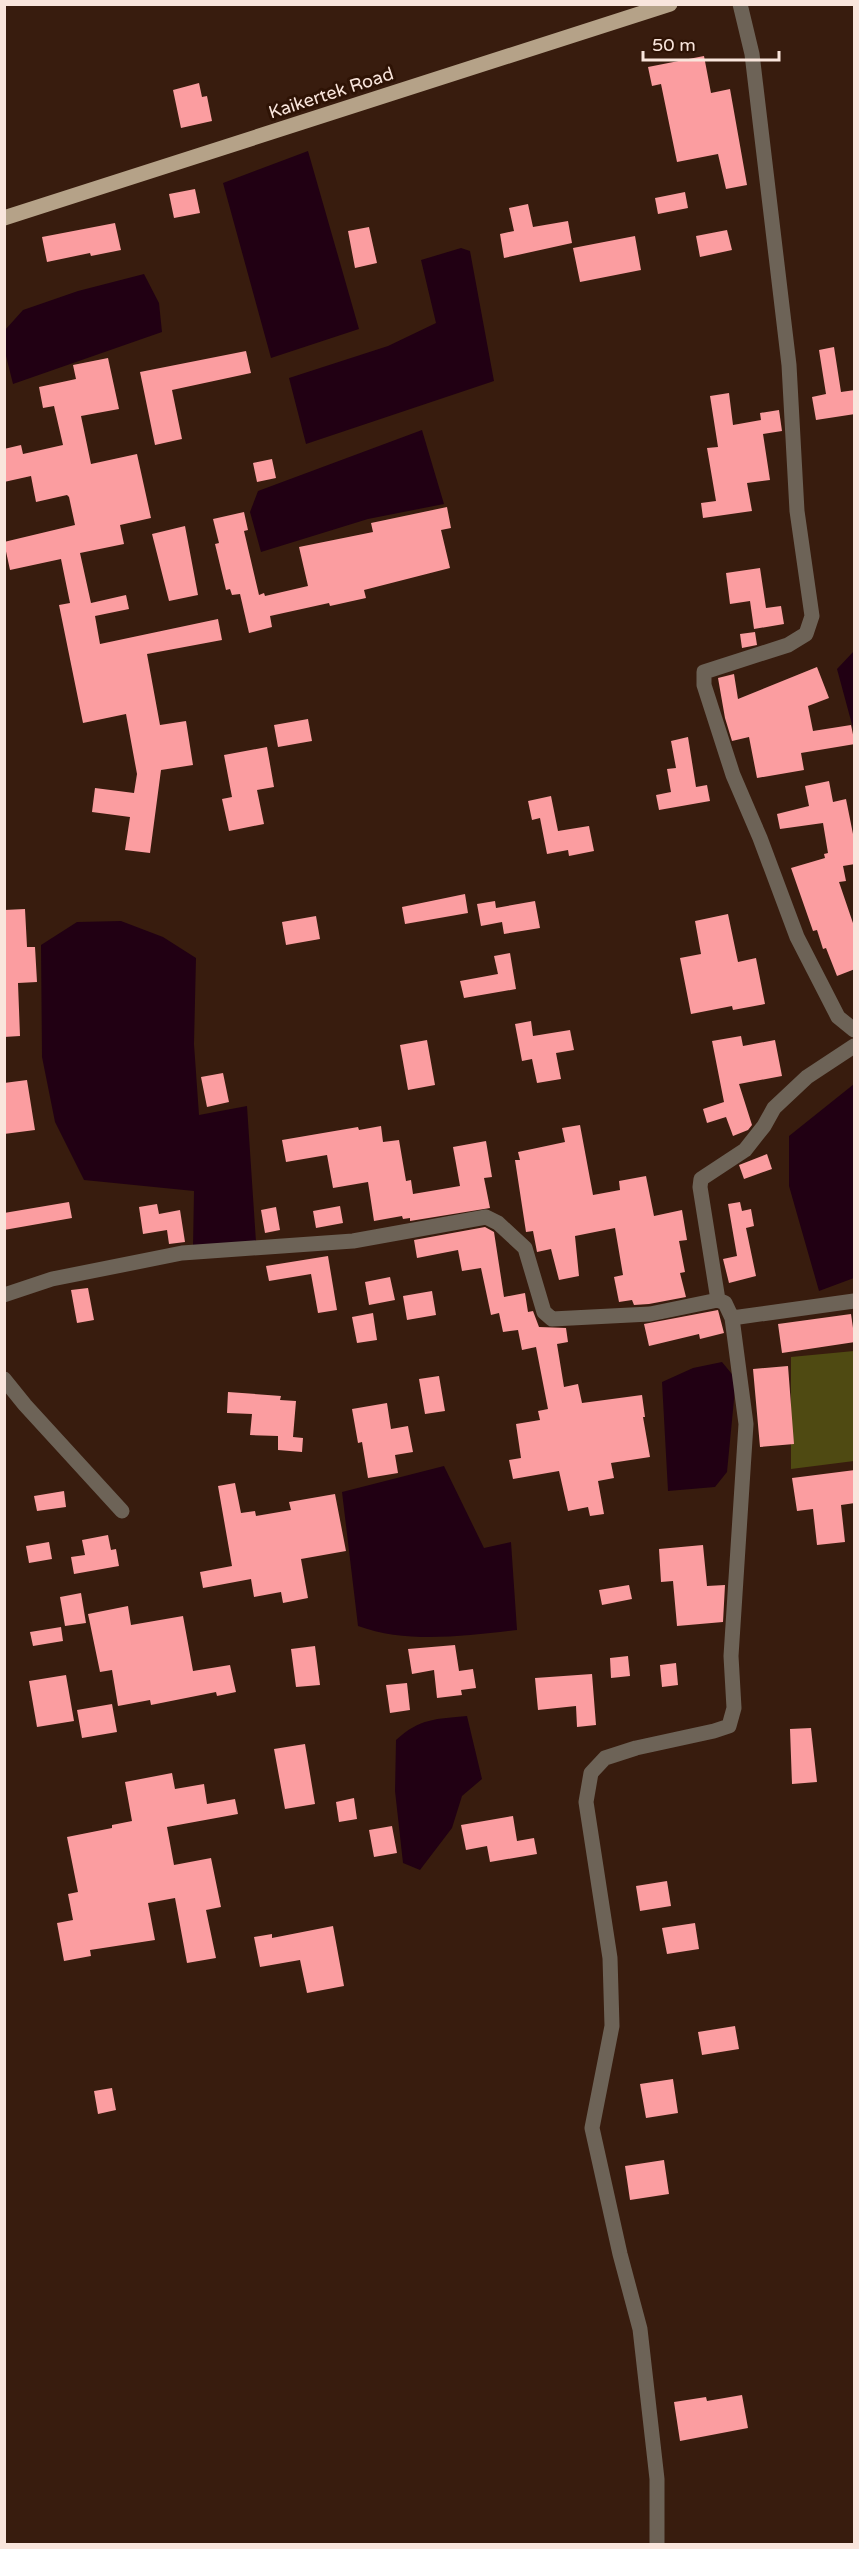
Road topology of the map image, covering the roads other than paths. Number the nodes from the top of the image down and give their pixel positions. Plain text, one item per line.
1 (670, 4) edge
2 (740, 4) edge
3 (4, 218) edge
4 (855, 1030) edge
5 (855, 1047) edge
6 (4, 1295) edge
7 (718, 1300) junction
8 (855, 1301) edge
9 (732, 1317) junction
10 (4, 1379) edge
11 (122, 1511) dead end
12 (657, 2544) edge

1 - 3 main road, Kaikertek Road
2 - 4 street
5 - 7 street
6 - 7 street
7 - 9 street
8 - 9 street
9 - 12 street
10 - 11 street

